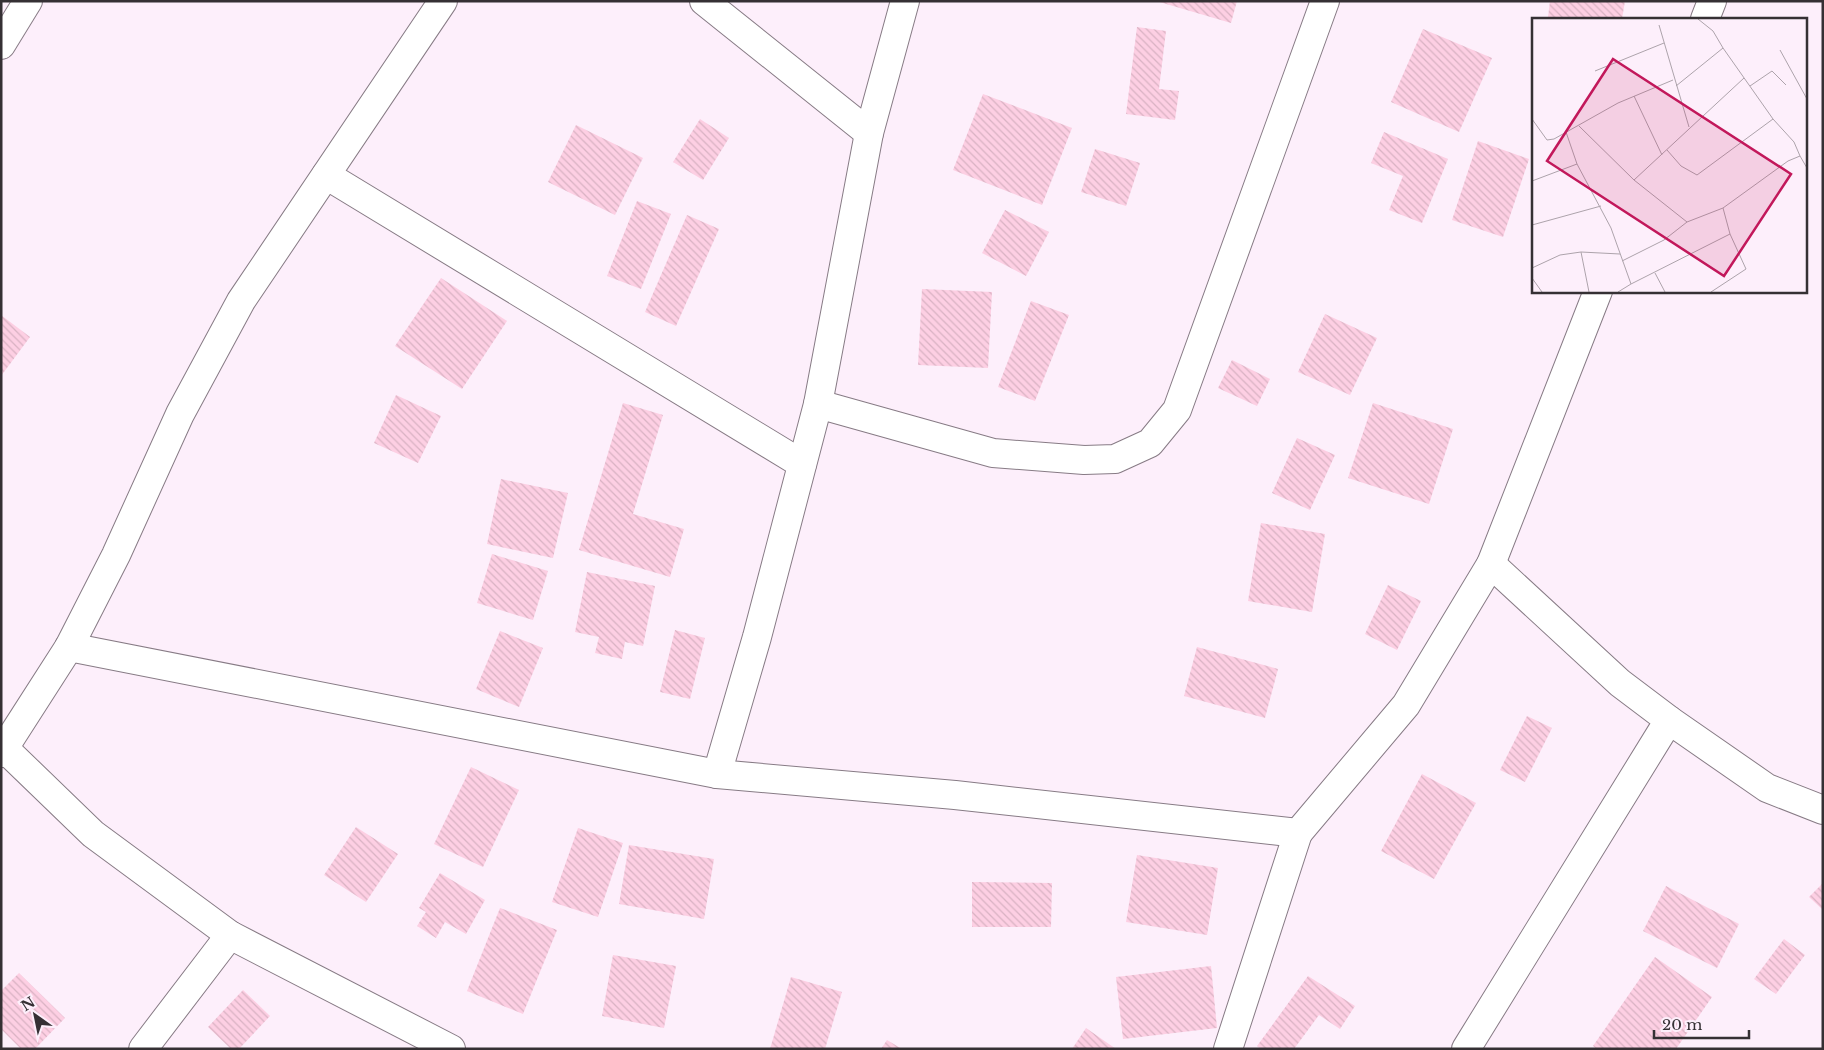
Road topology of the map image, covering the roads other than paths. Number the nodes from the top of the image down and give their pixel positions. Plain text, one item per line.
1 (28, 1) edge
2 (443, 1) edge
3 (704, 1) edge
4 (905, 1) edge
5 (1325, 1) edge
6 (1712, 1) edge
7 (1705, 18) edge
8 (1, 45) edge
9 (869, 133) junction
10 (326, 175) junction
11 (1598, 292) edge
12 (818, 404) junction
13 (802, 464) junction
14 (1491, 564) junction
15 (69, 647) junction
16 (1670, 720) junction
17 (3, 751) edge
18 (717, 774) junction
19 (1823, 810) edge
20 (1298, 832) junction
21 (230, 935) junction
22 (143, 1049) edge
23 (451, 1049) edge
24 (1228, 1049) edge
25 (1466, 1049) edge

1 - 8 street
2 - 10 street
3 - 9 street
4 - 9 street
5 - 12 street
6 - 7 street
9 - 12 street
10 - 13 street
10 - 15 street
11 - 14 street
12 - 13 street
13 - 18 street
14 - 16 street
14 - 20 street
15 - 17 street
15 - 18 street
16 - 19 street
16 - 25 street
17 - 21 street
18 - 20 street
20 - 24 street
21 - 22 street
21 - 23 street

